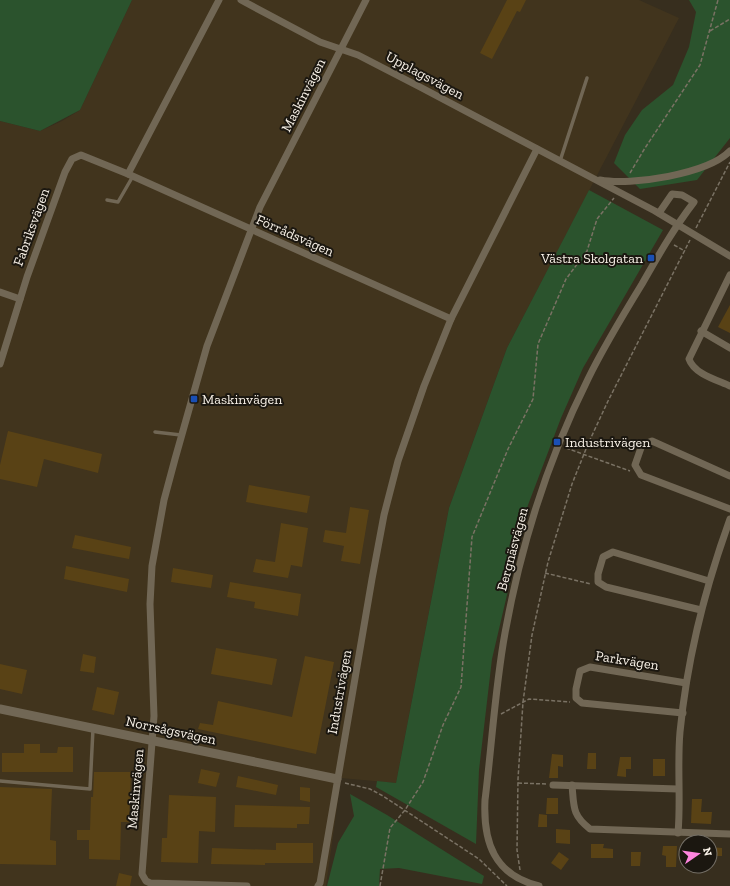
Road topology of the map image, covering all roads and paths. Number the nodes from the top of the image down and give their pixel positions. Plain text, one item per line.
1 (219, 0) edge
2 (241, 0) edge
3 (366, 0) edge
4 (718, 0) edge
5 (730, 19) edge
6 (710, 31) junction
7 (341, 49) junction
8 (587, 78) dead end
9 (537, 149) junction
10 (730, 151) edge
11 (560, 161) junction
12 (730, 162) edge
13 (130, 175) junction
14 (594, 179) junction
15 (625, 182) junction
16 (618, 192) junction
17 (107, 200) dead end
18 (659, 213) junction
19 (677, 225) junction
20 (251, 229) junction
21 (693, 235) junction
22 (730, 256) edge
23 (730, 275) edge
24 (0, 292) edge
25 (20, 299) junction
26 (451, 319) junction
27 (701, 331) junction
28 (730, 348) edge
29 (0, 364) edge
30 (730, 386) edge
31 (154, 432) dead end
32 (181, 434) junction
33 (559, 445) junction
34 (584, 454) junction
35 (636, 469) junction
36 (730, 476) edge
37 (730, 509) edge
38 (730, 519) edge
39 (545, 573) junction
40 (709, 581) junction
41 (598, 582) junction
42 (701, 610) junction
43 (686, 682) junction
44 (576, 698) junction
45 (523, 702) junction
46 (0, 709) edge
47 (683, 713) junction
48 (494, 716) junction
49 (94, 728) junction
50 (152, 740) junction
51 (337, 779) junction
52 (0, 781) edge
53 (518, 783) junction
54 (553, 785) joint
55 (572, 785) junction
56 (678, 789) junction
57 (405, 810) junction
58 (678, 833) junction
59 (730, 834) edge
60 (146, 883) edge
61 (519, 883) edge
62 (247, 886) edge
63 (318, 886) edge
64 (380, 886) edge
65 (507, 886) edge
66 (539, 886) edge

1 - 13 street
2 - 7 street, Upplagsvägen
3 - 7 street, Maskinvägen
4 - 6 path
5 - 6 path
6 - 15 path
7 - 9 street, Upplagsvägen
7 - 20 street, Maskinvägen
8 - 11 lane
9 - 11 street, Upplagsvägen
9 - 26 street, Industrivägen
10 - 15 street, Upplagsvägen
11 - 14 street, Upplagsvägen
12 - 21 path
13 - 17 lane
13 - 20 street, Förrådsvägen
13 - 25 street, Fabriksvägen
14 - 15 street, Upplagsvägen
14 - 16 street, Upplagsvägen
16 - 18 street, Upplagsvägen
16 - 57 path
18 - 19 street
18 - 19 street, Bergnäsvägen
19 - 21 street
19 - 33 street, Bergnäsvägen
20 - 26 street, Förrådsvägen
20 - 32 street, Maskinvägen
21 - 22 street
21 - 34 path
23 - 27 street
24 - 25 street
25 - 29 street, Fabriksvägen
26 - 51 street, Industrivägen
27 - 28 street
27 - 30 street
31 - 32 lane
32 - 50 street, Maskinvägen
33 - 34 path
33 - 48 street, Bergnäsvägen
34 - 35 path
34 - 39 path
35 - 36 street
35 - 37 street
38 - 40 street
39 - 41 path
39 - 45 path
40 - 41 street
40 - 42 street
41 - 42 street
42 - 43 street
43 - 44 street, Parkvägen
43 - 47 street
44 - 45 path
44 - 47 street
45 - 48 path
45 - 53 path
46 - 49 street, Norrsågsvägen
47 - 56 street
48 - 61 street, Bergnäsvägen
49 - 50 street, Norrsågsvägen
49 - 52 lane
50 - 51 street, Norrsågsvägen
50 - 60 street, Maskinvägen
51 - 57 path
51 - 63 street, Industrivägen
53 - 54 path
53 - 61 path
54 - 55 street
55 - 56 street
55 - 58 street
56 - 58 street
57 - 64 path
57 - 65 path
58 - 59 street
60 - 62 street
61 - 66 street, Bergnäsvägen

